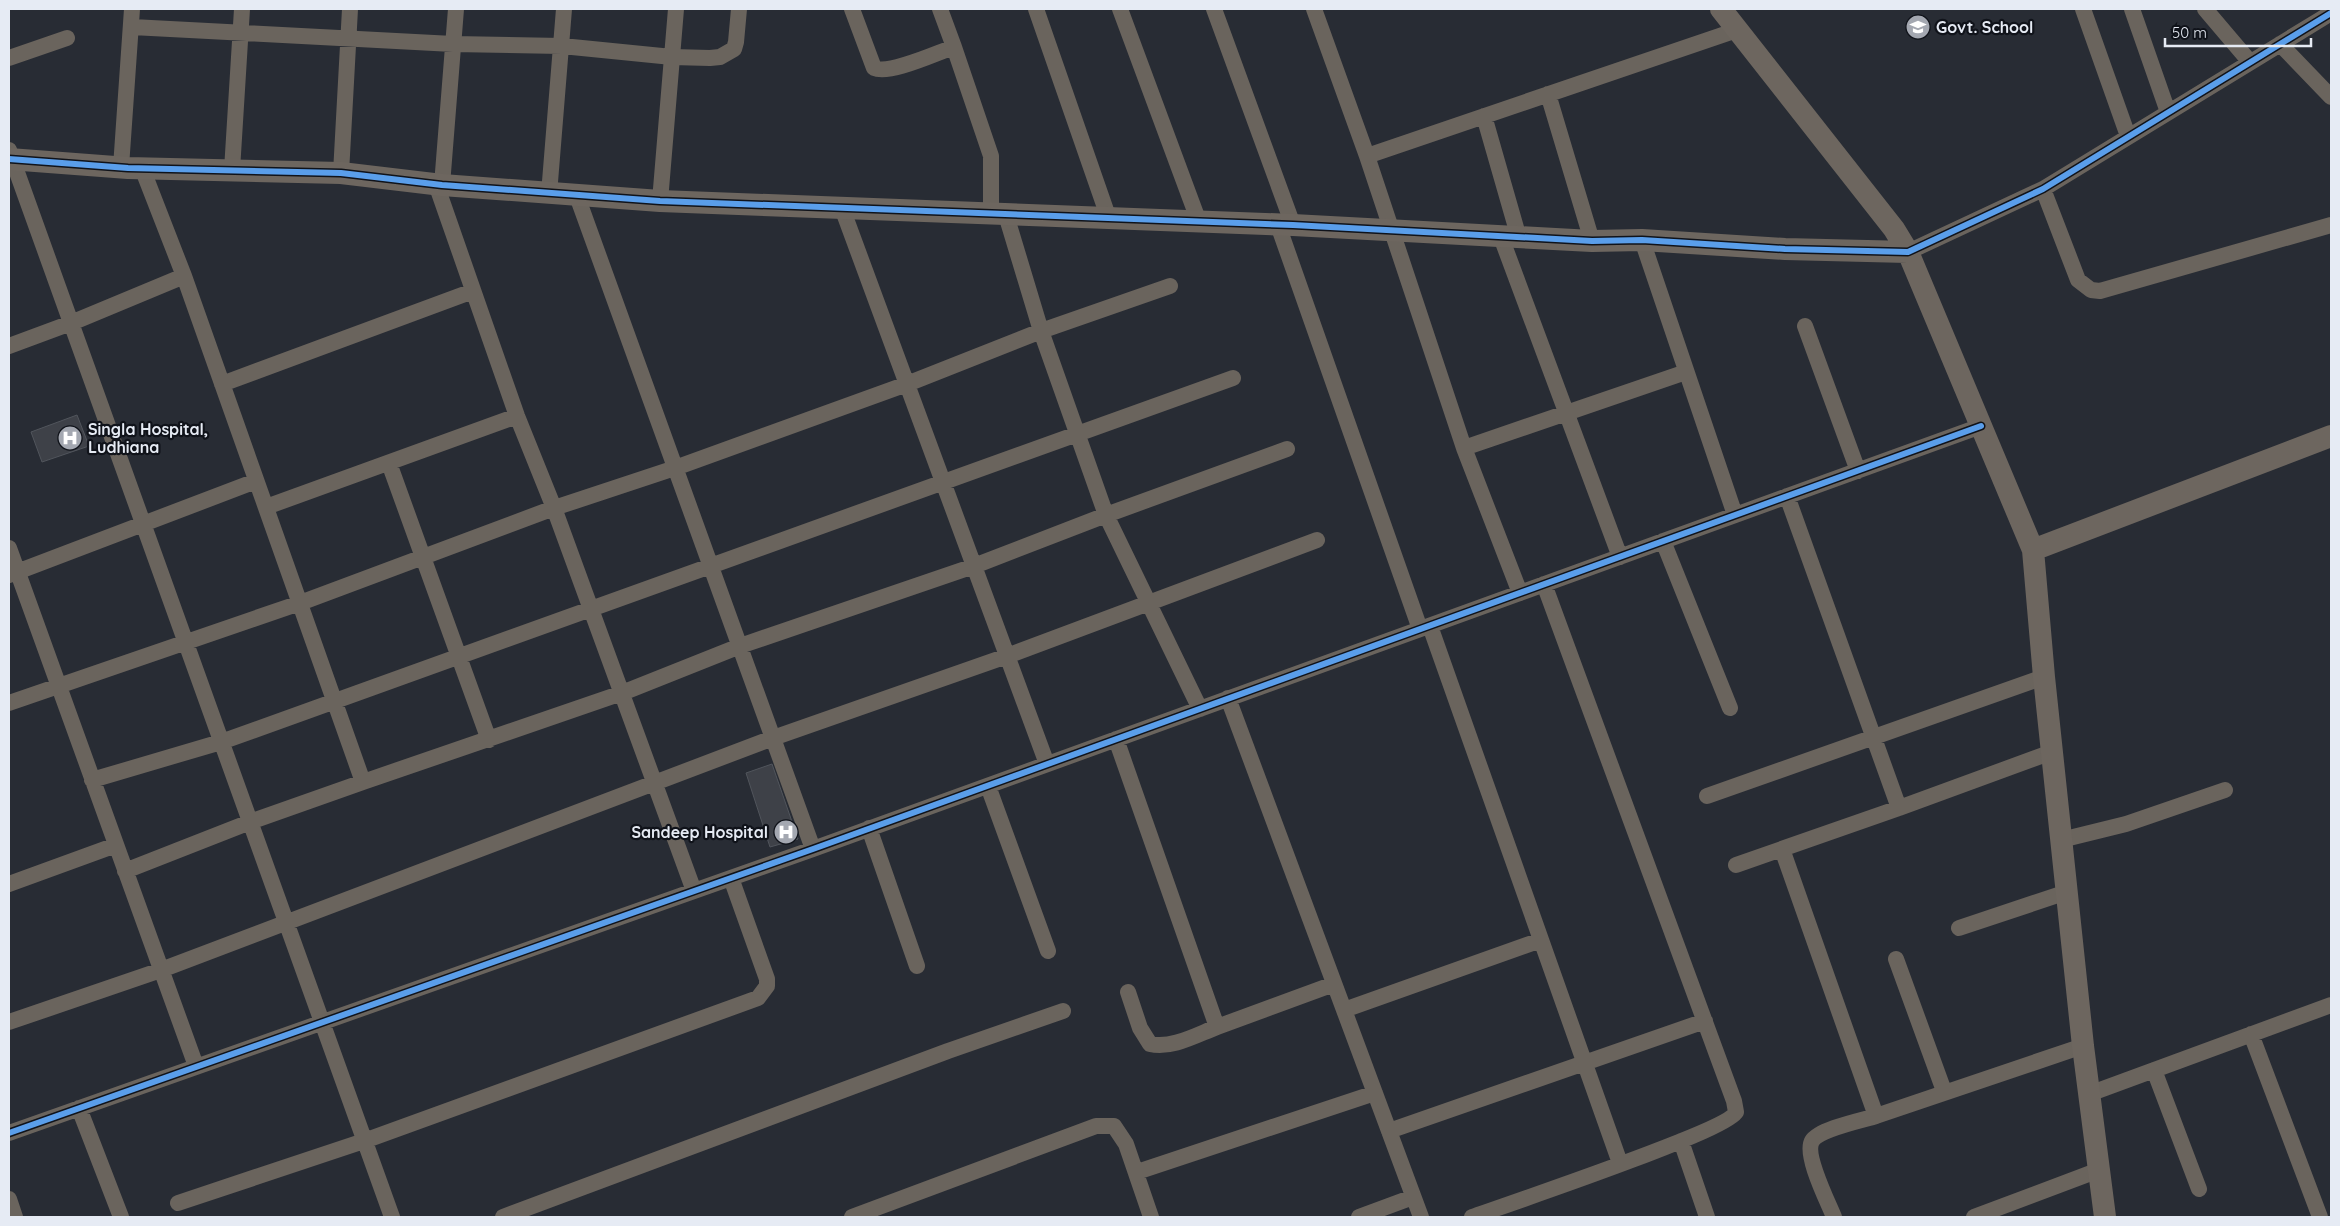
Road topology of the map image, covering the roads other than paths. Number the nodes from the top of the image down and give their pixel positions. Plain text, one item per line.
1 (132, 9) edge
2 (242, 9) edge
3 (350, 9) edge
4 (456, 9) edge
5 (564, 9) edge
6 (676, 9) edge
7 (739, 9) edge
8 (852, 9) edge
9 (940, 9) edge
10 (1036, 9) edge
11 (1120, 9) edge
12 (1214, 9) edge
13 (1314, 9) edge
14 (1721, 9) edge
15 (2083, 9) edge
16 (2132, 9) edge
17 (2205, 9) edge
18 (2331, 13) edge
19 (132, 27) junction
20 (1737, 30) junction
21 (241, 32) junction
22 (67, 38) dead end
23 (348, 38) junction
24 (452, 44) junction
25 (2280, 44) junction
26 (562, 46) junction
27 (954, 47) junction
28 (672, 57) junction
29 (9, 58) edge
30 (2250, 62) junction
31 (1548, 94) junction
32 (2331, 97) edge
33 (2168, 112) junction
34 (1484, 116) junction
35 (2128, 136) junction
36 (10, 156) edge
37 (1367, 156) junction
38 (132, 168) junction
39 (232, 170) junction
40 (341, 173) junction
41 (439, 185) junction
42 (2042, 189) junction
43 (549, 194) junction
44 (577, 196) junction
45 (660, 201) junction
46 (842, 208) junction
47 (999, 214) junction
48 (1109, 218) junction
49 (1199, 222) junction
50 (1285, 225) junction
51 (2331, 225) edge
52 (1392, 231) junction
53 (1510, 237) junction
54 (1642, 240) junction
55 (1592, 241) junction
56 (1908, 252) junction
57 (184, 276) junction
58 (1170, 286) dead end
59 (473, 291) junction
60 (71, 323) junction
61 (1805, 326) dead end
62 (1041, 331) junction
63 (9, 346) edge
64 (1686, 372) junction
65 (1234, 378) dead end
66 (222, 384) junction
67 (907, 384) junction
68 (1565, 414) junction
69 (517, 416) junction
70 (1980, 426) junction
71 (1078, 434) junction
72 (2331, 436) edge
73 (1464, 448) junction
74 (1287, 449) dead end
75 (389, 463) junction
76 (675, 468) junction
77 (1858, 471) junction
78 (256, 481) junction
79 (943, 482) junction
80 (1787, 496) junction
81 (266, 507) junction
82 (554, 508) junction
83 (1106, 515) junction
84 (1735, 515) junction
85 (143, 525) junction
86 (1317, 540) dead end
87 (1663, 541) junction
88 (9, 548) edge
89 (2033, 550) junction
90 (1620, 557) junction
91 (423, 558) junction
92 (711, 566) junction
93 (974, 566) junction
94 (13, 574) edge
95 (1544, 584) junction
96 (1520, 593) junction
97 (1148, 602) junction
98 (300, 604) junction
99 (591, 609) junction
100 (1425, 628) junction
101 (185, 643) junction
102 (740, 646) junction
103 (1007, 656) junction
104 (459, 657) junction
105 (2044, 677) junction
106 (58, 686) junction
107 (622, 693) junction
108 (1228, 698) junction
109 (334, 701) junction
110 (9, 703) edge
111 (1200, 708) junction
112 (1730, 708) dead end
113 (1874, 736) junction
114 (773, 738) junction
115 (1116, 739) junction
116 (489, 740) junction
117 (221, 742) junction
118 (2052, 752) junction
119 (1047, 764) junction
120 (92, 780) junction
121 (363, 782) junction
122 (654, 783) junction
123 (988, 786) junction
124 (2224, 790) dead end
125 (1707, 796) dead end
126 (1899, 808) junction
127 (250, 822) junction
128 (869, 828) junction
129 (2061, 840) junction
130 (116, 845) junction
131 (813, 849) junction
132 (1782, 849) junction
133 (1736, 865) dead end
134 (125, 871) junction
135 (731, 878) junction
136 (9, 884) edge
137 (694, 891) junction
138 (2067, 892) junction
139 (286, 922) junction
140 (1959, 928) dead end
141 (1541, 940) junction
142 (1048, 951) dead end
143 (1896, 959) dead end
144 (917, 966) dead end
145 (161, 970) junction
146 (1334, 984) junction
147 (1128, 992) dead end
148 (2331, 1005) edge
149 (1344, 1010) junction
150 (1062, 1011) dead end
151 (1705, 1021) junction
152 (9, 1022) edge
153 (322, 1022) junction
154 (1217, 1027) junction
155 (2251, 1034) junction
156 (2083, 1046) junction
157 (1585, 1064) junction
158 (196, 1066) junction
159 (2154, 1070) junction
160 (1944, 1091) junction
161 (1375, 1093) junction
162 (2089, 1094) junction
163 (79, 1108) junction
164 (1876, 1116) junction
165 (1389, 1132) junction
166 (9, 1133) edge
167 (364, 1141) junction
168 (1681, 1141) junction
169 (1620, 1163) junction
170 (2098, 1170) junction
171 (1137, 1172) junction
172 (2199, 1189) dead end
173 (1413, 1197) junction
174 (9, 1199) edge
175 (178, 1203) dead end
176 (15, 1217) edge
177 (121, 1217) edge
178 (392, 1217) edge
179 (503, 1217) edge
180 (852, 1217) edge
181 (1151, 1217) edge
182 (1359, 1217) edge
183 (1421, 1217) edge
184 (1472, 1217) edge
185 (1708, 1217) edge
186 (1834, 1217) edge
187 (1974, 1217) edge
188 (2105, 1217) edge
189 (2320, 1217) edge

1 - 19 street
2 - 21 street
3 - 23 street
4 - 24 street
5 - 26 street
6 - 28 street
7 - 28 street
8 - 27 street
9 - 27 street
10 - 48 street
11 - 49 street
12 - 50 street
13 - 37 street
14 - 20 street
15 - 35 street
16 - 33 street
17 - 30 street
18 - 25 street
19 - 21 street
19 - 38 street
20 - 31 street
20 - 56 street
21 - 23 street
21 - 39 street
22 - 29 street
23 - 24 street
23 - 40 street
24 - 26 street
24 - 41 street
25 - 30 street
25 - 32 street
26 - 28 street
26 - 43 street
27 - 47 street
28 - 45 street
30 - 33 street
31 - 34 street
31 - 55 street
33 - 35 street
34 - 37 street
34 - 53 street
35 - 42 street
36 - 38 street
36 - 60 street
37 - 52 street
38 - 39 street
38 - 57 street
39 - 40 street
40 - 41 street
41 - 43 street
41 - 59 street
42 - 51 street
42 - 56 street
43 - 44 street
44 - 45 street
44 - 76 street
45 - 46 street
46 - 47 street
46 - 67 street
47 - 48 street
47 - 62 street
48 - 49 street
49 - 50 street
50 - 52 street
50 - 100 street
52 - 53 street
52 - 73 street
53 - 55 street
53 - 68 street
54 - 55 street
54 - 56 street
54 - 64 street
56 - 70 street
57 - 60 street
57 - 66 street
58 - 62 street
59 - 66 street
59 - 69 street
60 - 63 street
60 - 85 street
61 - 77 street
62 - 67 street
62 - 71 street
64 - 68 street
64 - 84 street
65 - 71 street
66 - 78 street
67 - 76 street
67 - 79 street
68 - 73 street
68 - 90 street
69 - 75 street
69 - 82 street
70 - 77 street
70 - 89 street
71 - 79 street
71 - 83 street
72 - 89 street
73 - 96 street
74 - 83 street
75 - 81 street
75 - 91 street
76 - 82 street
76 - 92 street
77 - 80 street
78 - 81 street
78 - 85 street
79 - 92 street
79 - 93 street
80 - 84 street
80 - 113 street
81 - 98 street
82 - 91 street
82 - 99 street
83 - 93 street
83 - 97 street
84 - 87 street
85 - 94 street
85 - 101 street
86 - 97 street
87 - 90 street
87 - 112 street
88 - 94 street
89 - 105 street
90 - 95 street
91 - 98 street
91 - 104 street
92 - 99 street
92 - 102 street
93 - 102 street
93 - 103 street
94 - 106 street
95 - 96 street
95 - 151 street
96 - 100 street
97 - 103 street
97 - 111 street
98 - 101 street
98 - 109 street
99 - 104 street
99 - 107 street
100 - 108 street
100 - 141 street
101 - 106 street
101 - 117 street
102 - 107 street
102 - 114 street
103 - 114 street
103 - 119 street
104 - 109 street
104 - 116 street
105 - 113 street
105 - 118 street
106 - 110 street
106 - 120 street
107 - 116 street
107 - 122 street
108 - 111 street
108 - 146 street
109 - 117 street
109 - 121 street
111 - 115 street
113 - 125 street
113 - 126 street
114 - 122 street
114 - 131 street
115 - 119 street
115 - 154 street
116 - 121 street
117 - 120 street
117 - 127 street
118 - 126 street
118 - 129 street
119 - 123 street
120 - 130 street
121 - 127 street
122 - 137 street
122 - 139 street
123 - 128 street
123 - 142 street
124 - 129 street
126 - 132 street
127 - 134 street
127 - 139 street
128 - 131 street
128 - 144 street
129 - 138 street
130 - 134 street
130 - 136 street
131 - 135 street
132 - 133 street
132 - 164 street
134 - 145 street
135 - 137 street
135 - 167 street
137 - 153 street
138 - 140 street
138 - 156 street
139 - 145 street
139 - 153 street
141 - 149 street
141 - 157 street
143 - 160 street
145 - 152 street
145 - 158 street
146 - 149 street
146 - 154 street
147 - 154 street
148 - 155 street
149 - 161 street
150 - 179 street
151 - 157 street
151 - 168 street
153 - 158 street
153 - 167 street
155 - 159 street
155 - 189 street
156 - 160 street
156 - 162 street
157 - 165 street
157 - 169 street
158 - 163 street
159 - 162 street
159 - 172 street
160 - 164 street
161 - 165 street
161 - 171 street
162 - 170 street
163 - 166 street
163 - 177 street
164 - 186 street
165 - 173 street
167 - 175 street
167 - 178 street
168 - 169 street
168 - 185 street
169 - 184 street
170 - 187 street
170 - 188 street
171 - 180 street
171 - 181 street
173 - 182 street
173 - 183 street
174 - 176 street

